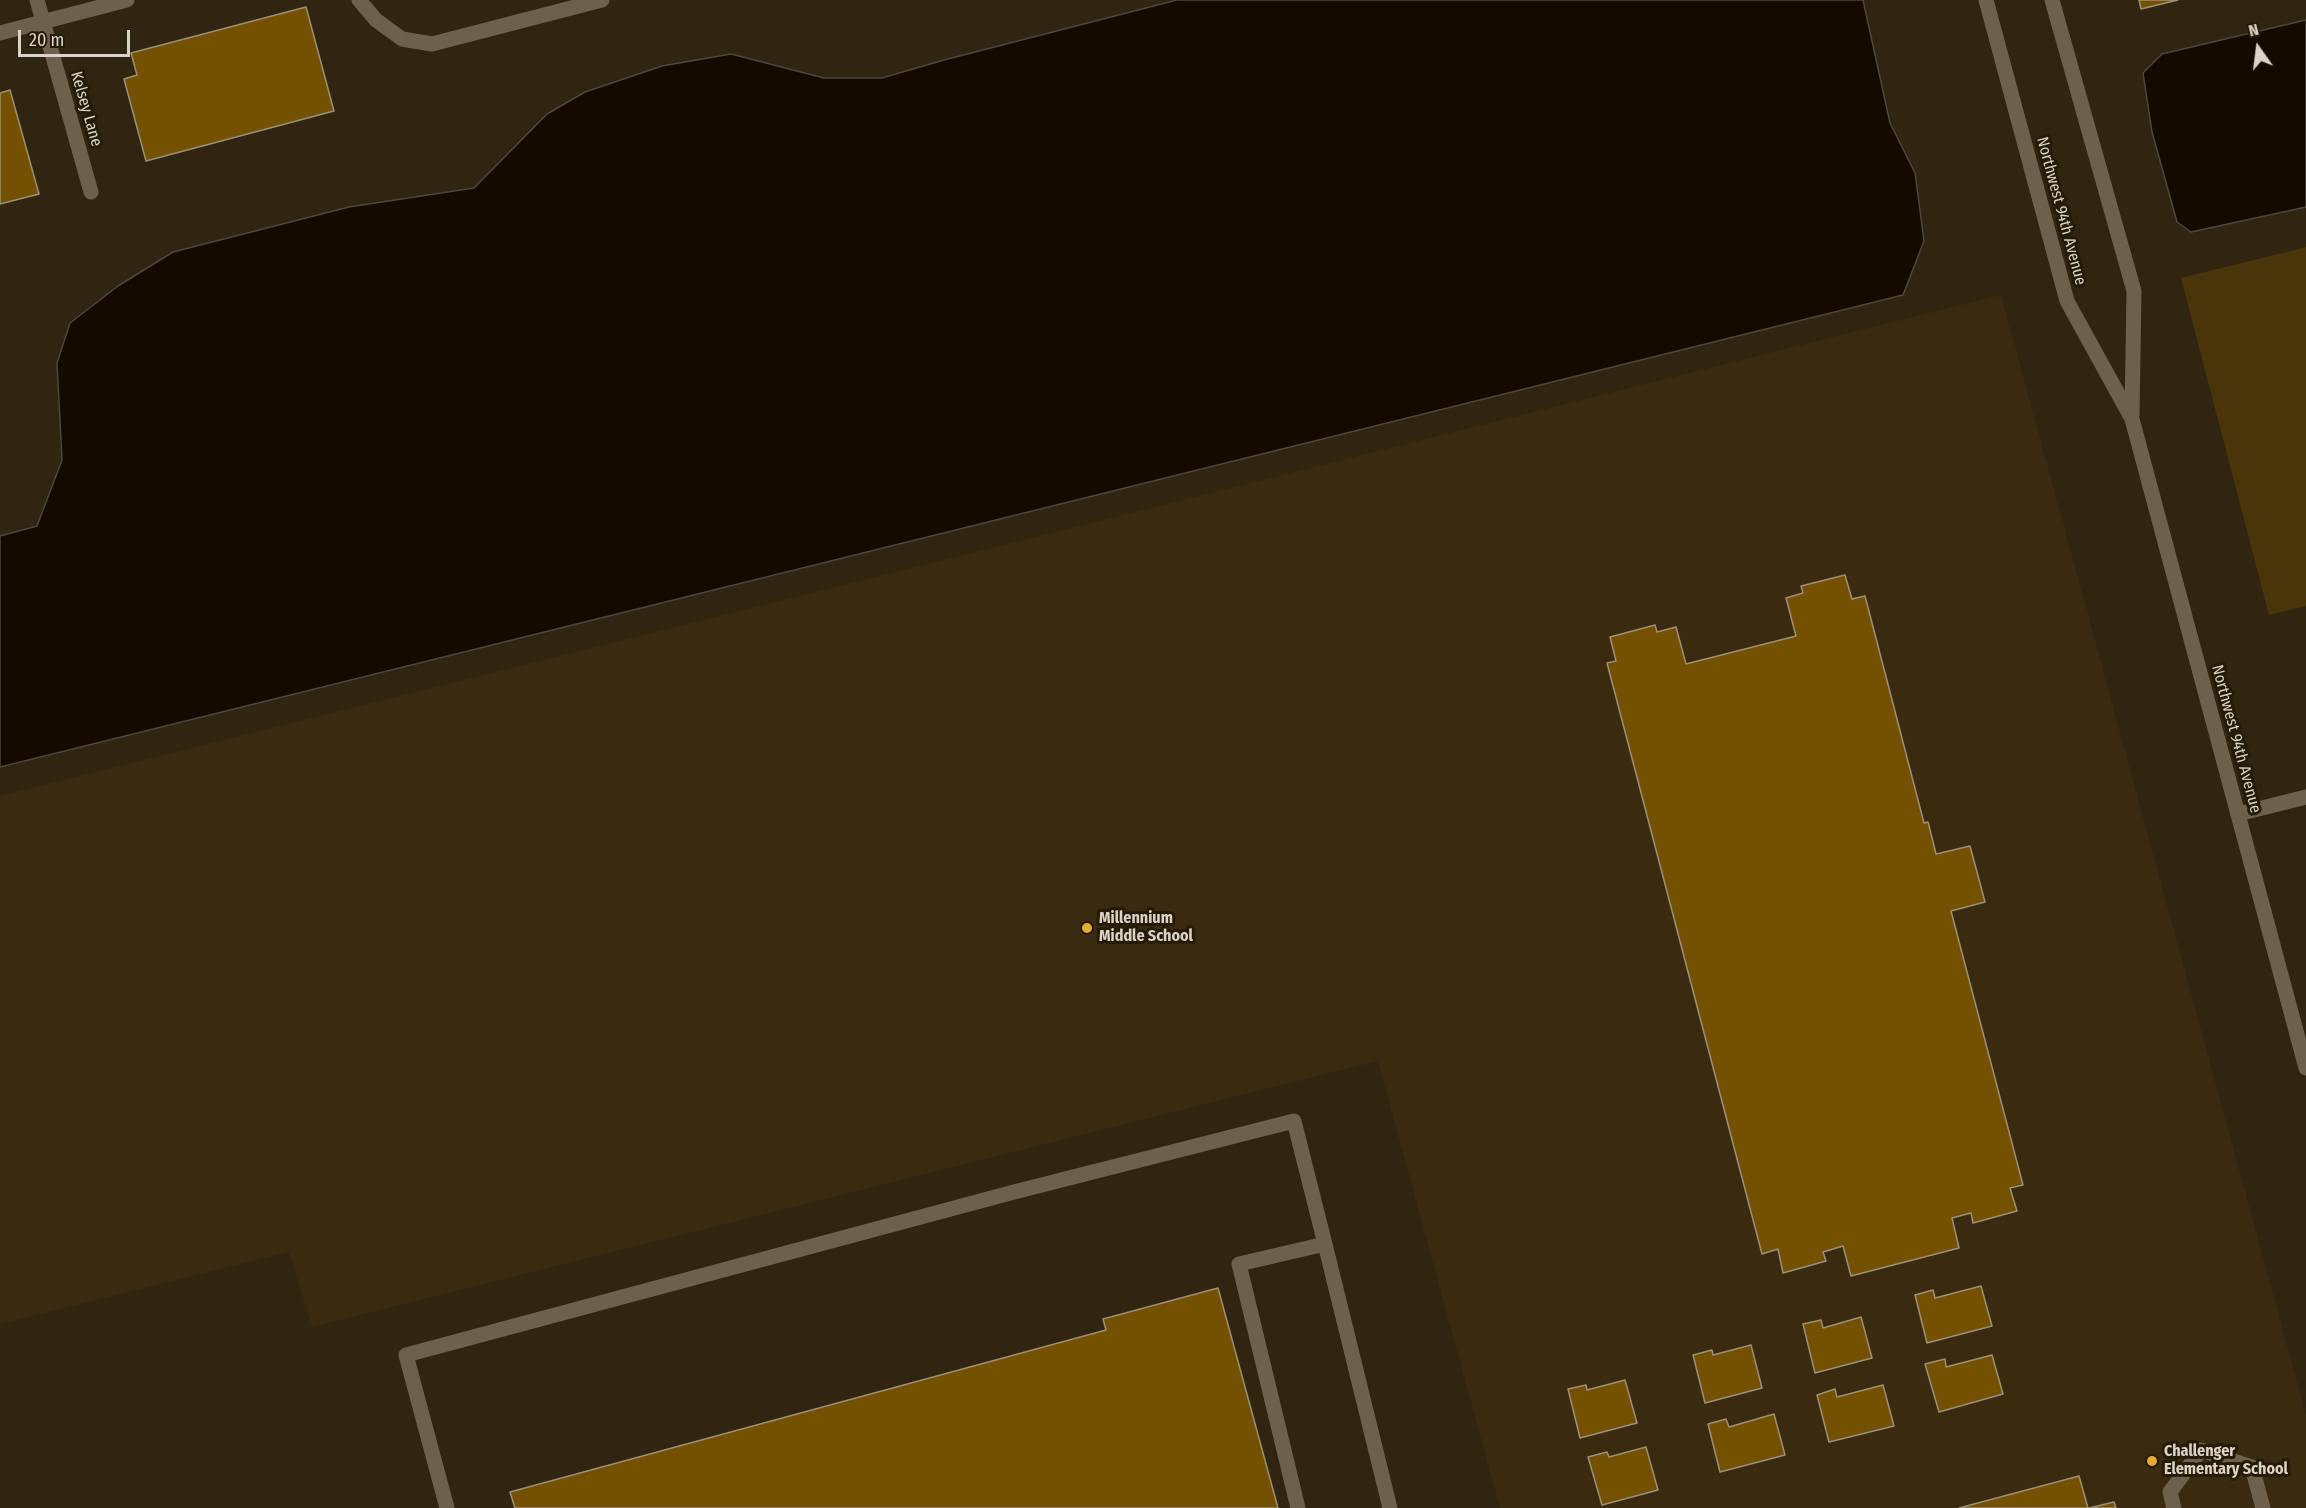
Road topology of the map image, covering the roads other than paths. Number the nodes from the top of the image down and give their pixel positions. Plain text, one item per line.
1 (37, 0) edge
2 (127, 0) edge
3 (359, 0) edge
4 (602, 0) edge
5 (1986, 0) edge
6 (2052, 0) edge
7 (43, 22) junction
8 (0, 33) edge
9 (91, 192) dead end
10 (2132, 418) junction
11 (2306, 797) edge
12 (2238, 814) junction
13 (2306, 1068) edge
14 (1325, 1244) junction
15 (447, 1508) edge
16 (1298, 1508) edge
17 (1390, 1508) edge
18 (2174, 1508) edge
19 (2263, 1508) edge

1 - 7 street, Kelsey Lane
2 - 7 street
3 - 4 street
5 - 10 street, Northwest 94th Avenue
6 - 10 street, Northwest 94th Avenue
7 - 8 street
7 - 9 street, Kelsey Lane
10 - 12 street, Northwest 94th Avenue
11 - 12 street
12 - 13 street, Northwest 94th Avenue
14 - 15 street
14 - 16 street
14 - 17 street
18 - 19 street

